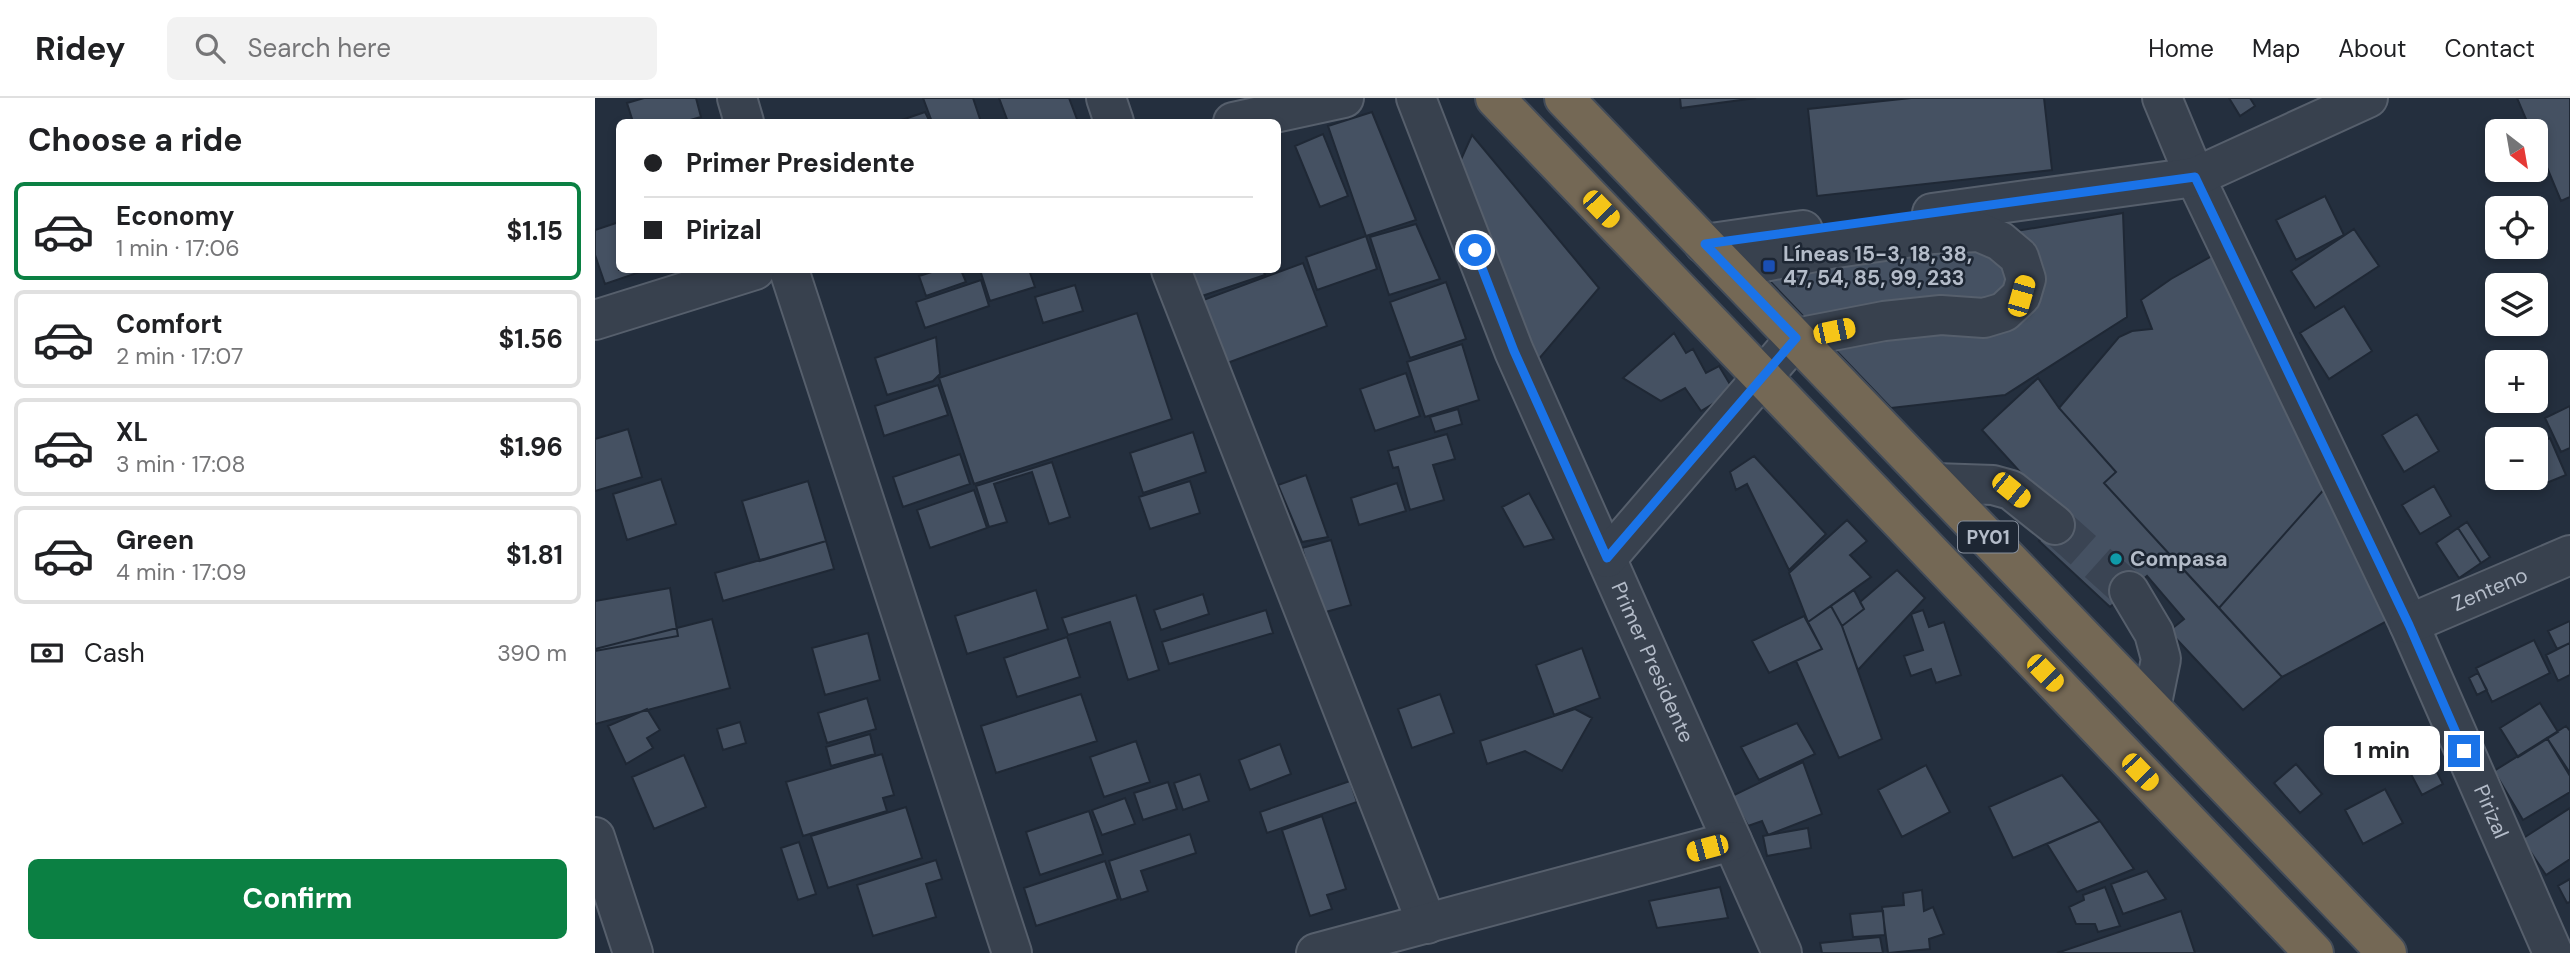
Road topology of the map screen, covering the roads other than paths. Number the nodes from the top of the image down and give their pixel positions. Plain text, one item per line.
1 (737, 98) edge
2 (1105, 98) edge
3 (1344, 98) edge
4 (1416, 98) edge
5 (1495, 98) edge
6 (1564, 98) edge
7 (2162, 98) edge
8 (2368, 98) edge
9 (743, 119) edge
10 (1114, 119) edge
11 (1247, 119) edge
12 (2195, 177) junction
13 (1717, 256) junction
14 (745, 273) edge
15 (790, 273) edge
16 (1172, 273) edge
17 (595, 320) edge
18 (1796, 338) junction
19 (1761, 377) junction
20 (1935, 482) junction
21 (2055, 525) tunnel mouth
22 (2570, 555) edge
23 (1607, 558) junction
24 (2129, 591) tunnel mouth
25 (2409, 625) junction
26 (2151, 708) junction
27 (2179, 737) junction
28 (2140, 772) junction
29 (595, 837) edge
30 (1733, 841) junction
31 (1427, 924) junction
32 (633, 953) edge
33 (1012, 953) edge
34 (1316, 953) edge
35 (1782, 953) edge
36 (2314, 953) edge
37 (2387, 953) edge
38 (2553, 953) edge

1 - 9 street
2 - 10 street
3 - 11 street
4 - 23 street, Primer Presidente
5 - 19 highway, PY01
6 - 13 highway, PY01
7 - 12 street, Pirizal
8 - 12 street
12 - 13 street
12 - 25 street, Pirizal
13 - 18 highway, PY01
13 - 18 street
14 - 17 street
15 - 33 street
16 - 31 street
18 - 19 street
18 - 20 highway, PY01
19 - 23 street
19 - 28 highway, PY01
20 - 21 street
20 - 26 highway, PY01
22 - 25 street, Zenteno
23 - 30 street, Primer Presidente
24 - 26 street
25 - 38 street, Pirizal
26 - 27 highway, PY01
27 - 28 highway
27 - 37 highway, PY01
28 - 36 highway, PY01
29 - 32 street
30 - 31 street
30 - 35 street, Primer Presidente
31 - 34 street

